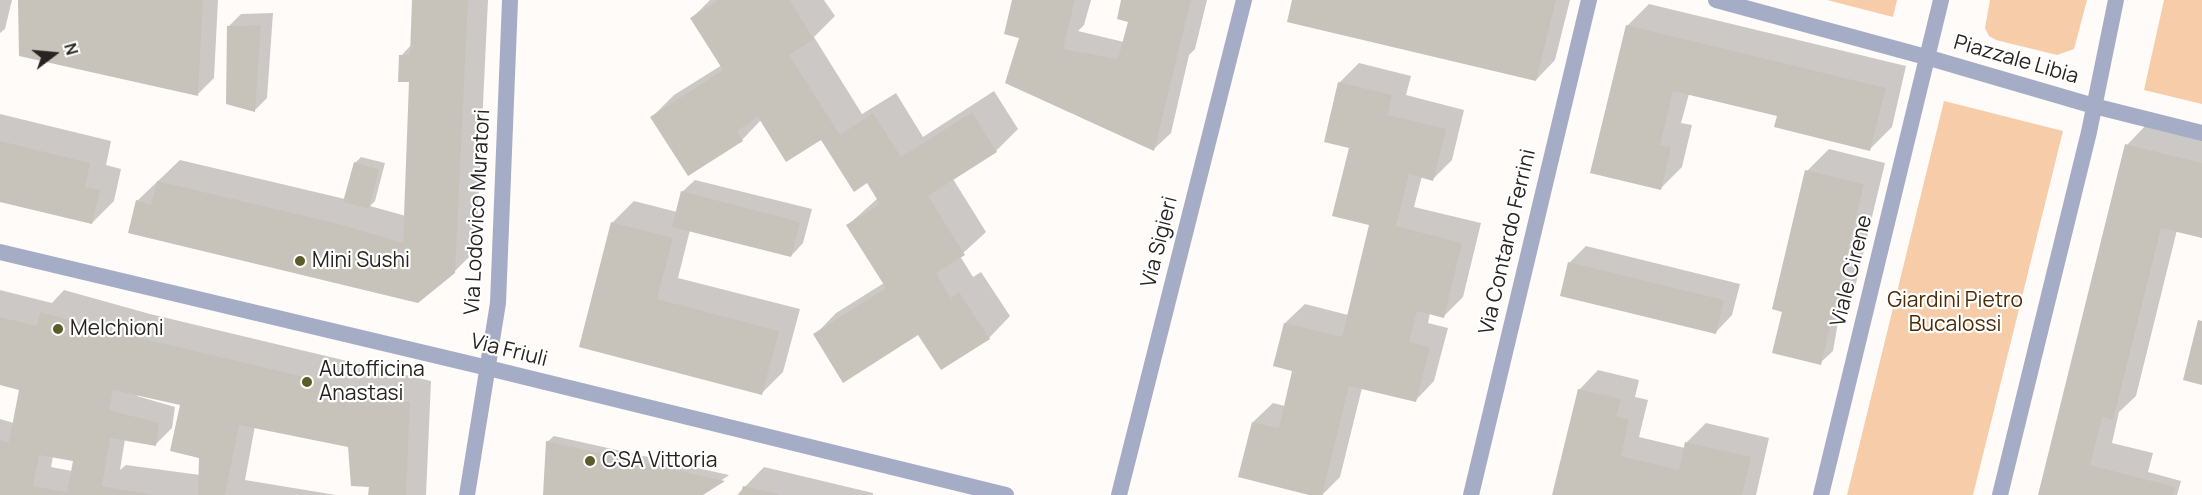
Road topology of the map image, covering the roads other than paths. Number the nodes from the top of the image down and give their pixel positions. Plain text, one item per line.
1 (510, 0) edge
2 (1244, 0) edge
3 (1589, 0) edge
4 (1716, 0) edge
5 (1941, 0) edge
6 (2116, 0) edge
7 (1926, 57) junction
8 (2094, 106) junction
9 (2202, 133) edge
10 (0, 252) edge
11 (488, 368) junction
12 (467, 495) edge
13 (1006, 495) edge
14 (1119, 495) edge
15 (1471, 495) edge
16 (1821, 495) edge
17 (2000, 495) edge

1 - 11 street, Via Lodovico Muratori
2 - 14 street, Via Sigieri
3 - 15 street, Via Contardo Ferrini
4 - 7 street, Piazzale Libia
5 - 7 street, Piazzale Libia
6 - 8 street, Piazzale Libia
7 - 8 street, Piazzale Libia
7 - 16 street, Viale Cirene
8 - 9 street, Piazzale Libia
8 - 17 street
10 - 11 street, Via Friuli
11 - 12 street, Via Lodovico Muratori
11 - 13 street, Via Friuli

